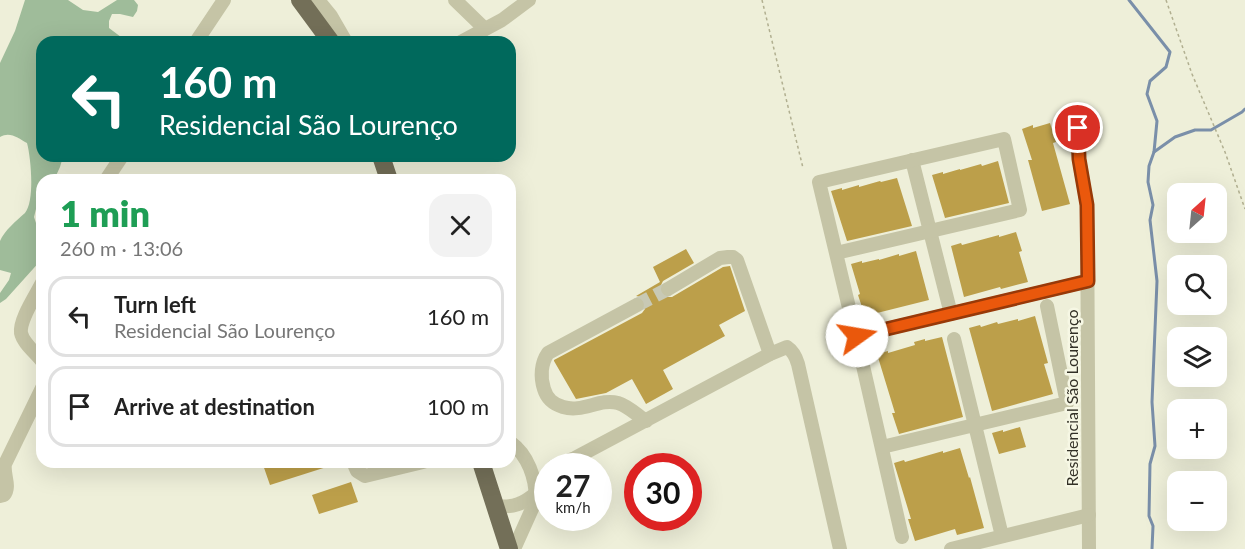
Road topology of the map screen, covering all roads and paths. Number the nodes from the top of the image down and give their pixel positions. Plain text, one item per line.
1 (224, 0) edge
2 (300, 0) edge
3 (318, 0) edge
4 (529, 0) edge
5 (762, 0) edge
6 (1166, 0) edge
7 (459, 1) edge
8 (485, 29) junction
9 (200, 36) edge
10 (327, 36) edge
11 (343, 36) edge
12 (472, 36) edge
13 (1078, 128) dead end
14 (912, 160) junction
15 (803, 168) dead end
16 (1245, 209) edge
17 (930, 231) junction
18 (836, 253) junction
19 (1088, 281) junction
20 (668, 289) tunnel mouth
21 (36, 295) edge
22 (637, 305) tunnel mouth
23 (1047, 306) dead end
24 (951, 314) junction
25 (851, 316) dead end
26 (857, 336) dead end
27 (954, 339) dead end
28 (36, 354) edge
29 (770, 354) junction
30 (861, 357) dead end
31 (36, 400) edge
32 (646, 421) junction
33 (975, 425) junction
34 (882, 447) junction
35 (516, 453) edge
36 (584, 453) edge
37 (356, 468) edge
38 (398, 468) edge
39 (484, 468) edge
40 (532, 475) joint
41 (534, 484) edge
42 (534, 494) edge
43 (0, 496) edge
44 (534, 504) edge
45 (495, 506) junction
46 (1089, 515) junction
47 (1002, 536) junction
48 (902, 537) dead end
49 (509, 549) edge
50 (514, 549) edge
51 (840, 549) edge
52 (951, 549) edge
53 (1089, 549) edge

1 - 9 street
2 - 10 main road
3 - 11 street
4 - 8 street
5 - 15 path
6 - 16 path
7 - 8 street
8 - 12 street
13 - 19 street, Residencial São Lourenço
14 - 17 street
14 - 17 street
14 - 18 street
17 - 18 street
17 - 24 street
18 - 25 street
19 - 24 street, Residencial São Lourenço
19 - 46 street, Residencial São Lourenço
20 - 29 street
21 - 28 street
22 - 32 street
23 - 33 street
24 - 26 street, Residencial São Lourenço
27 - 33 street
29 - 32 street
29 - 51 street
30 - 34 street
31 - 43 street
32 - 36 street
33 - 34 street
33 - 47 street
34 - 48 street
35 - 40 street
37 - 38 street
39 - 45 main road
40 - 41 street
42 - 45 street
44 - 50 street
45 - 49 main road
46 - 47 street
46 - 53 street, Residencial São Lourenço
47 - 52 street

